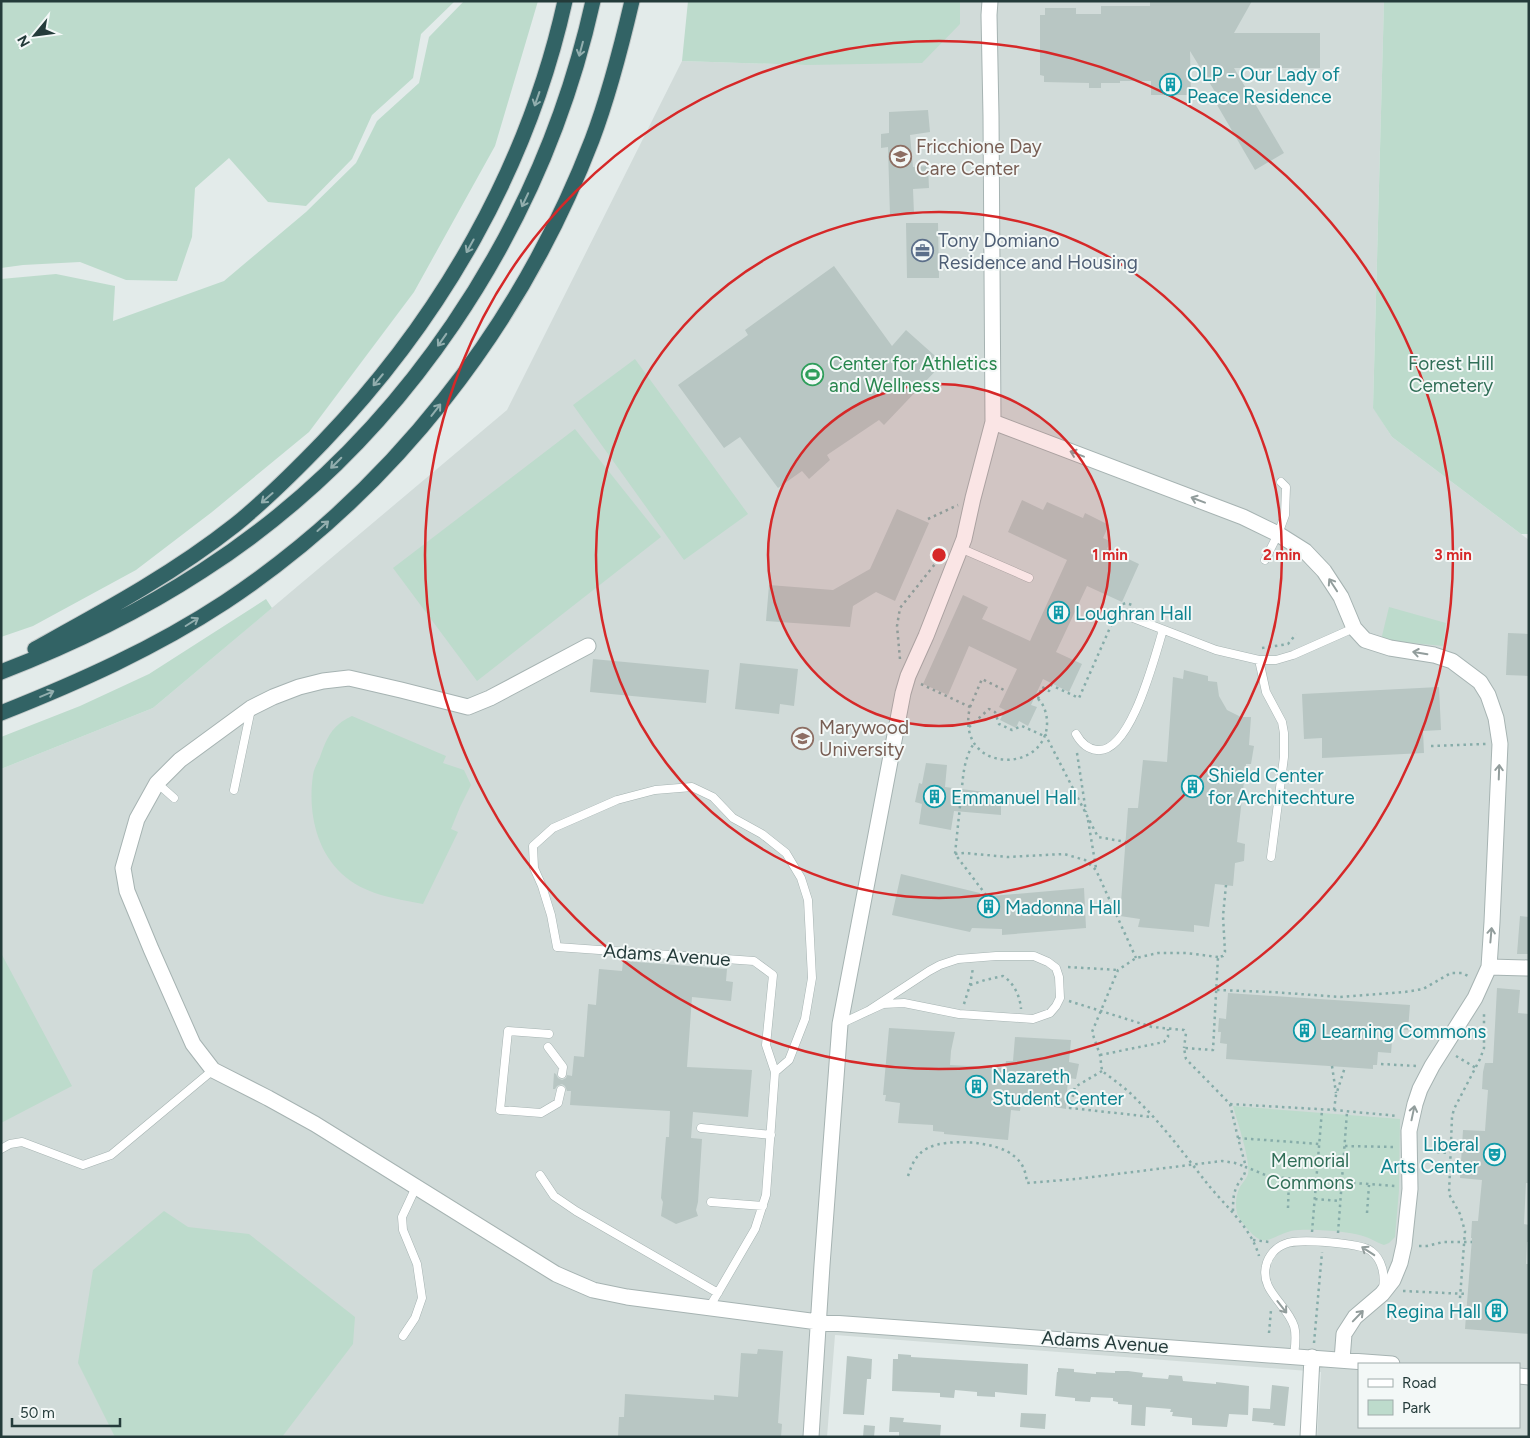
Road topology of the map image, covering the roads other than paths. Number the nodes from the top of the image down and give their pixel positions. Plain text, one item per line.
1 (565, 1) edge
2 (593, 1) edge
3 (632, 1) edge
4 (990, 1) edge
5 (993, 422) junction
6 (1281, 482) dead end
7 (1278, 534) junction
8 (960, 548) junction
9 (1265, 560) dead end
10 (1029, 578) dead end
11 (1128, 616) dead end
12 (1354, 628) junction
13 (1163, 630) junction
14 (588, 646) dead end
15 (1259, 660) junction
16 (1, 667) edge
17 (1, 672) edge
18 (251, 708) junction
19 (1, 712) edge
20 (1076, 734) dead end
21 (157, 783) junction
22 (234, 790) dead end
23 (174, 798) dead end
24 (1272, 857) dead end
25 (1489, 967) junction
26 (1529, 968) edge
27 (868, 1010) junction
28 (840, 1024) junction
29 (549, 1034) dead end
30 (548, 1047) dead end
31 (213, 1070) junction
32 (775, 1072) junction
33 (562, 1074) dead end
34 (561, 1090) dead end
35 (701, 1128) dead end
36 (771, 1136) junction
37 (1, 1149) edge
38 (540, 1175) dead end
39 (416, 1187) junction
40 (711, 1202) dead end
41 (762, 1206) junction
42 (1390, 1292) junction
43 (718, 1293) junction
44 (709, 1308) junction
45 (818, 1322) junction
46 (403, 1336) dead end
47 (1294, 1356) junction
48 (1312, 1357) junction
49 (1342, 1360) junction
50 (1380, 1363) edge
51 (811, 1437) edge
52 (1308, 1437) edge

1 -> 16 highway
2 -> 17 highway
19 -> 3 highway
4 - 5 street
7 -> 5 street
5 - 8 street
6 - 7 lane
7 - 9 lane
12 -> 7 street
8 - 10 lane
8 - 28 street
11 - 13 lane
12 - 15 lane
25 -> 12 street
13 - 15 lane
13 - 20 lane
14 - 18 street
15 - 24 lane
18 - 21 street
18 - 22 lane
21 - 23 lane
21 - 31 street
25 - 26 street
42 -> 25 street
27 - 27 lane
27 - 28 lane
28 - 45 street
29 - 34 lane
30 - 33 lane
31 - 37 lane
31 - 39 street, Adams Avenue
32 - 32 lane, Adams Avenue
32 - 36 lane
35 - 36 lane
36 - 41 lane
38 - 43 lane
39 - 44 street, Adams Avenue
39 - 46 lane
40 - 41 lane
41 - 43 lane
42 -> 47 lane
49 -> 42 street
43 - 44 lane
44 - 45 street, Adams Avenue
45 - 47 street, Adams Avenue
45 - 51 street
47 - 48 street, Adams Avenue
48 - 49 street, Adams Avenue
48 - 52 street
49 - 50 street, Adams Avenue

